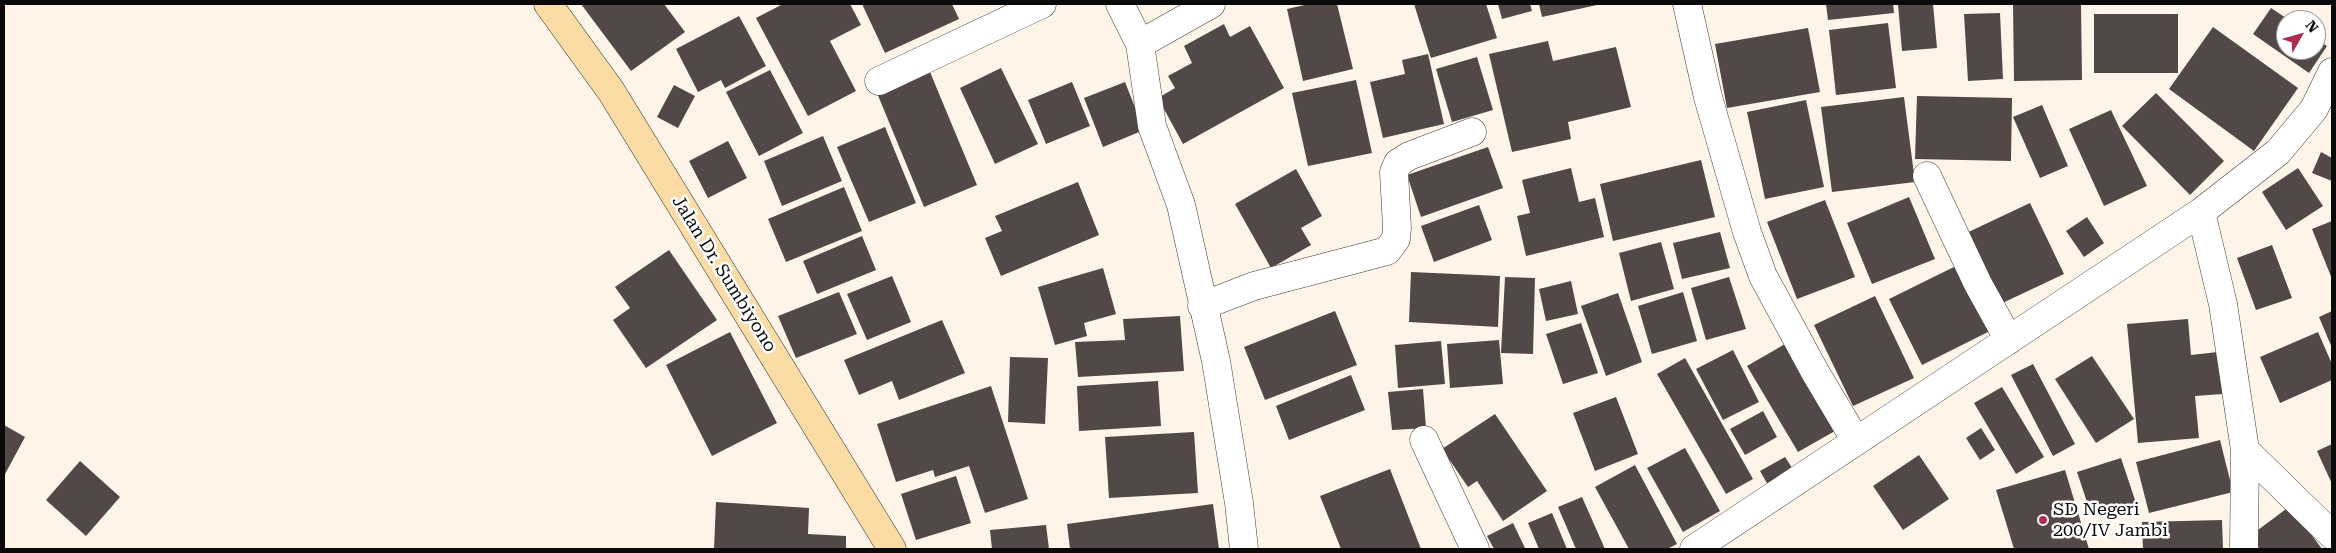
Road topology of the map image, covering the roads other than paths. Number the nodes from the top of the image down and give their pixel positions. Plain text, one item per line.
1 (548, 4) edge
2 (1042, 4) edge
3 (1120, 4) edge
4 (1211, 4) edge
5 (1687, 4) edge
6 (1140, 44) junction
7 (2332, 72) edge
8 (879, 81) dead end
9 (1472, 132) dead end
10 (1927, 176) dead end
11 (2201, 212) junction
12 (1202, 306) junction
13 (2009, 340) junction
14 (1424, 440) dead end
15 (1856, 441) junction
16 (2245, 450) junction
17 (2332, 534) edge
18 (892, 549) edge
19 (1244, 549) edge
20 (1476, 549) edge
21 (1694, 549) edge
22 (2244, 549) edge

1 - 18 street, Jalan Dr. Sumbiyono
2 - 8 street
3 - 6 street
4 - 6 street
5 - 15 street
6 - 12 street
7 - 11 street
9 - 12 street
10 - 13 street
11 - 13 street
11 - 16 street
12 - 19 street
13 - 15 street
14 - 20 street
15 - 21 street
16 - 17 street
16 - 22 street

